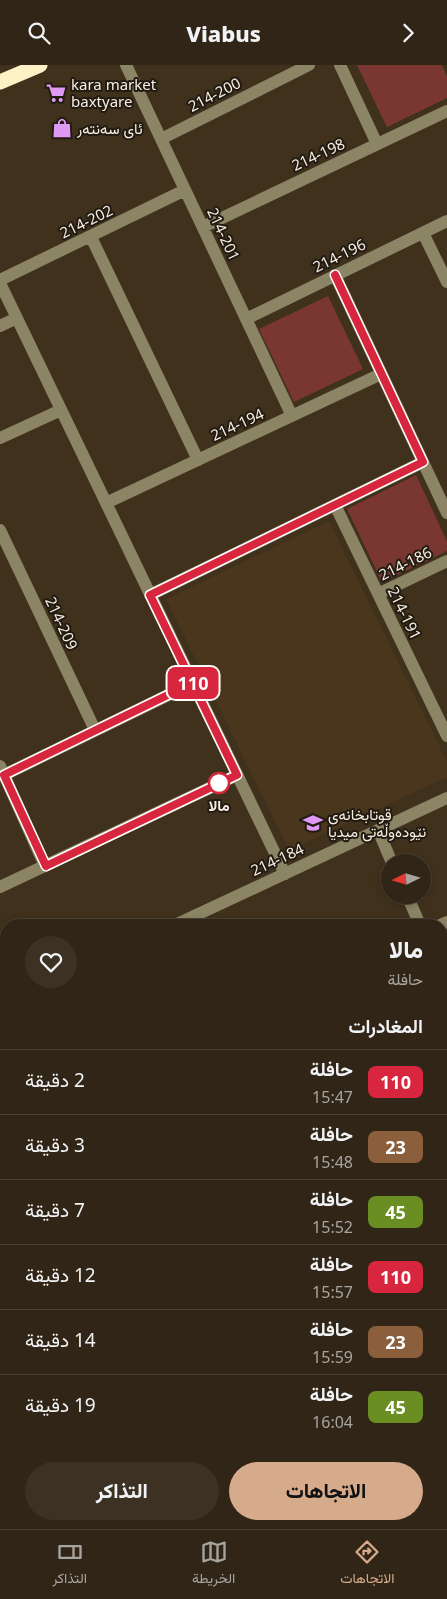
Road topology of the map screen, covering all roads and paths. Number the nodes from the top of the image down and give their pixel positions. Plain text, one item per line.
1 (40, 65) edge
2 (126, 65) edge
3 (309, 65) edge
4 (340, 65) edge
5 (0, 82) edge
6 (447, 111) edge
7 (161, 139) junction
8 (378, 144) junction
9 (185, 190) junction
10 (447, 221) edge
11 (203, 227) junction
12 (423, 233) junction
13 (91, 237) junction
14 (335, 275) junction
15 (0, 281) edge
16 (447, 282) edge
17 (17, 318) junction
18 (246, 319) junction
19 (0, 326) edge
20 (382, 374) junction
21 (61, 410) junction
22 (292, 416) junction
23 (0, 438) edge
24 (198, 460) junction
25 (423, 462) junction
26 (106, 503) junction
27 (335, 505) junction
28 (447, 513) edge
29 (0, 530) edge
30 (447, 561) edge
31 (378, 594) junction
32 (150, 595) junction
33 (193, 683) junction
34 (95, 730) junction
35 (447, 736) edge
36 (2, 770) edge
37 (237, 775) junction
38 (447, 798) edge
39 (378, 830) junction
40 (388, 854) edge
41 (46, 866) junction
42 (285, 874) junction
43 (0, 887) edge
44 (411, 904) edge
45 (201, 919) edge
46 (417, 919) edge

1 - 5 highway
2 - 7 street, 214-201
3 - 7 street, 214-200
4 - 8 street
6 - 8 street, 214-198
7 - 9 street, 214-201
8 - 11 street, 214-198
9 - 11 street, 214-201
9 - 13 street, 214-202
10 - 12 street, 214-196
11 - 18 street, 214-201
12 - 14 street, 214-196
12 - 16 street
13 - 15 street, 214-202
13 - 24 street
14 - 18 street, 214-196
14 - 20 street
15 - 17 street
17 - 19 street
17 - 21 street
18 - 22 street, 214-201
20 - 22 street, 214-194
20 - 25 street
21 - 23 street
21 - 26 street
22 - 24 street, 214-194
24 - 26 street, 214-194
25 - 27 street
25 - 28 street
26 - 32 street
27 - 31 street, 214-191
27 - 32 street
29 - 34 street, 214-209
30 - 31 street, 214-186
31 - 35 street, 214-191
32 - 33 street
33 - 34 street
33 - 37 street
34 - 36 street
36 - 41 street
37 - 41 street
37 - 42 street
38 - 39 street, 214-184
39 - 40 street
39 - 42 street, 214-184
41 - 43 street
42 - 45 street, 214-184
44 - 46 street

